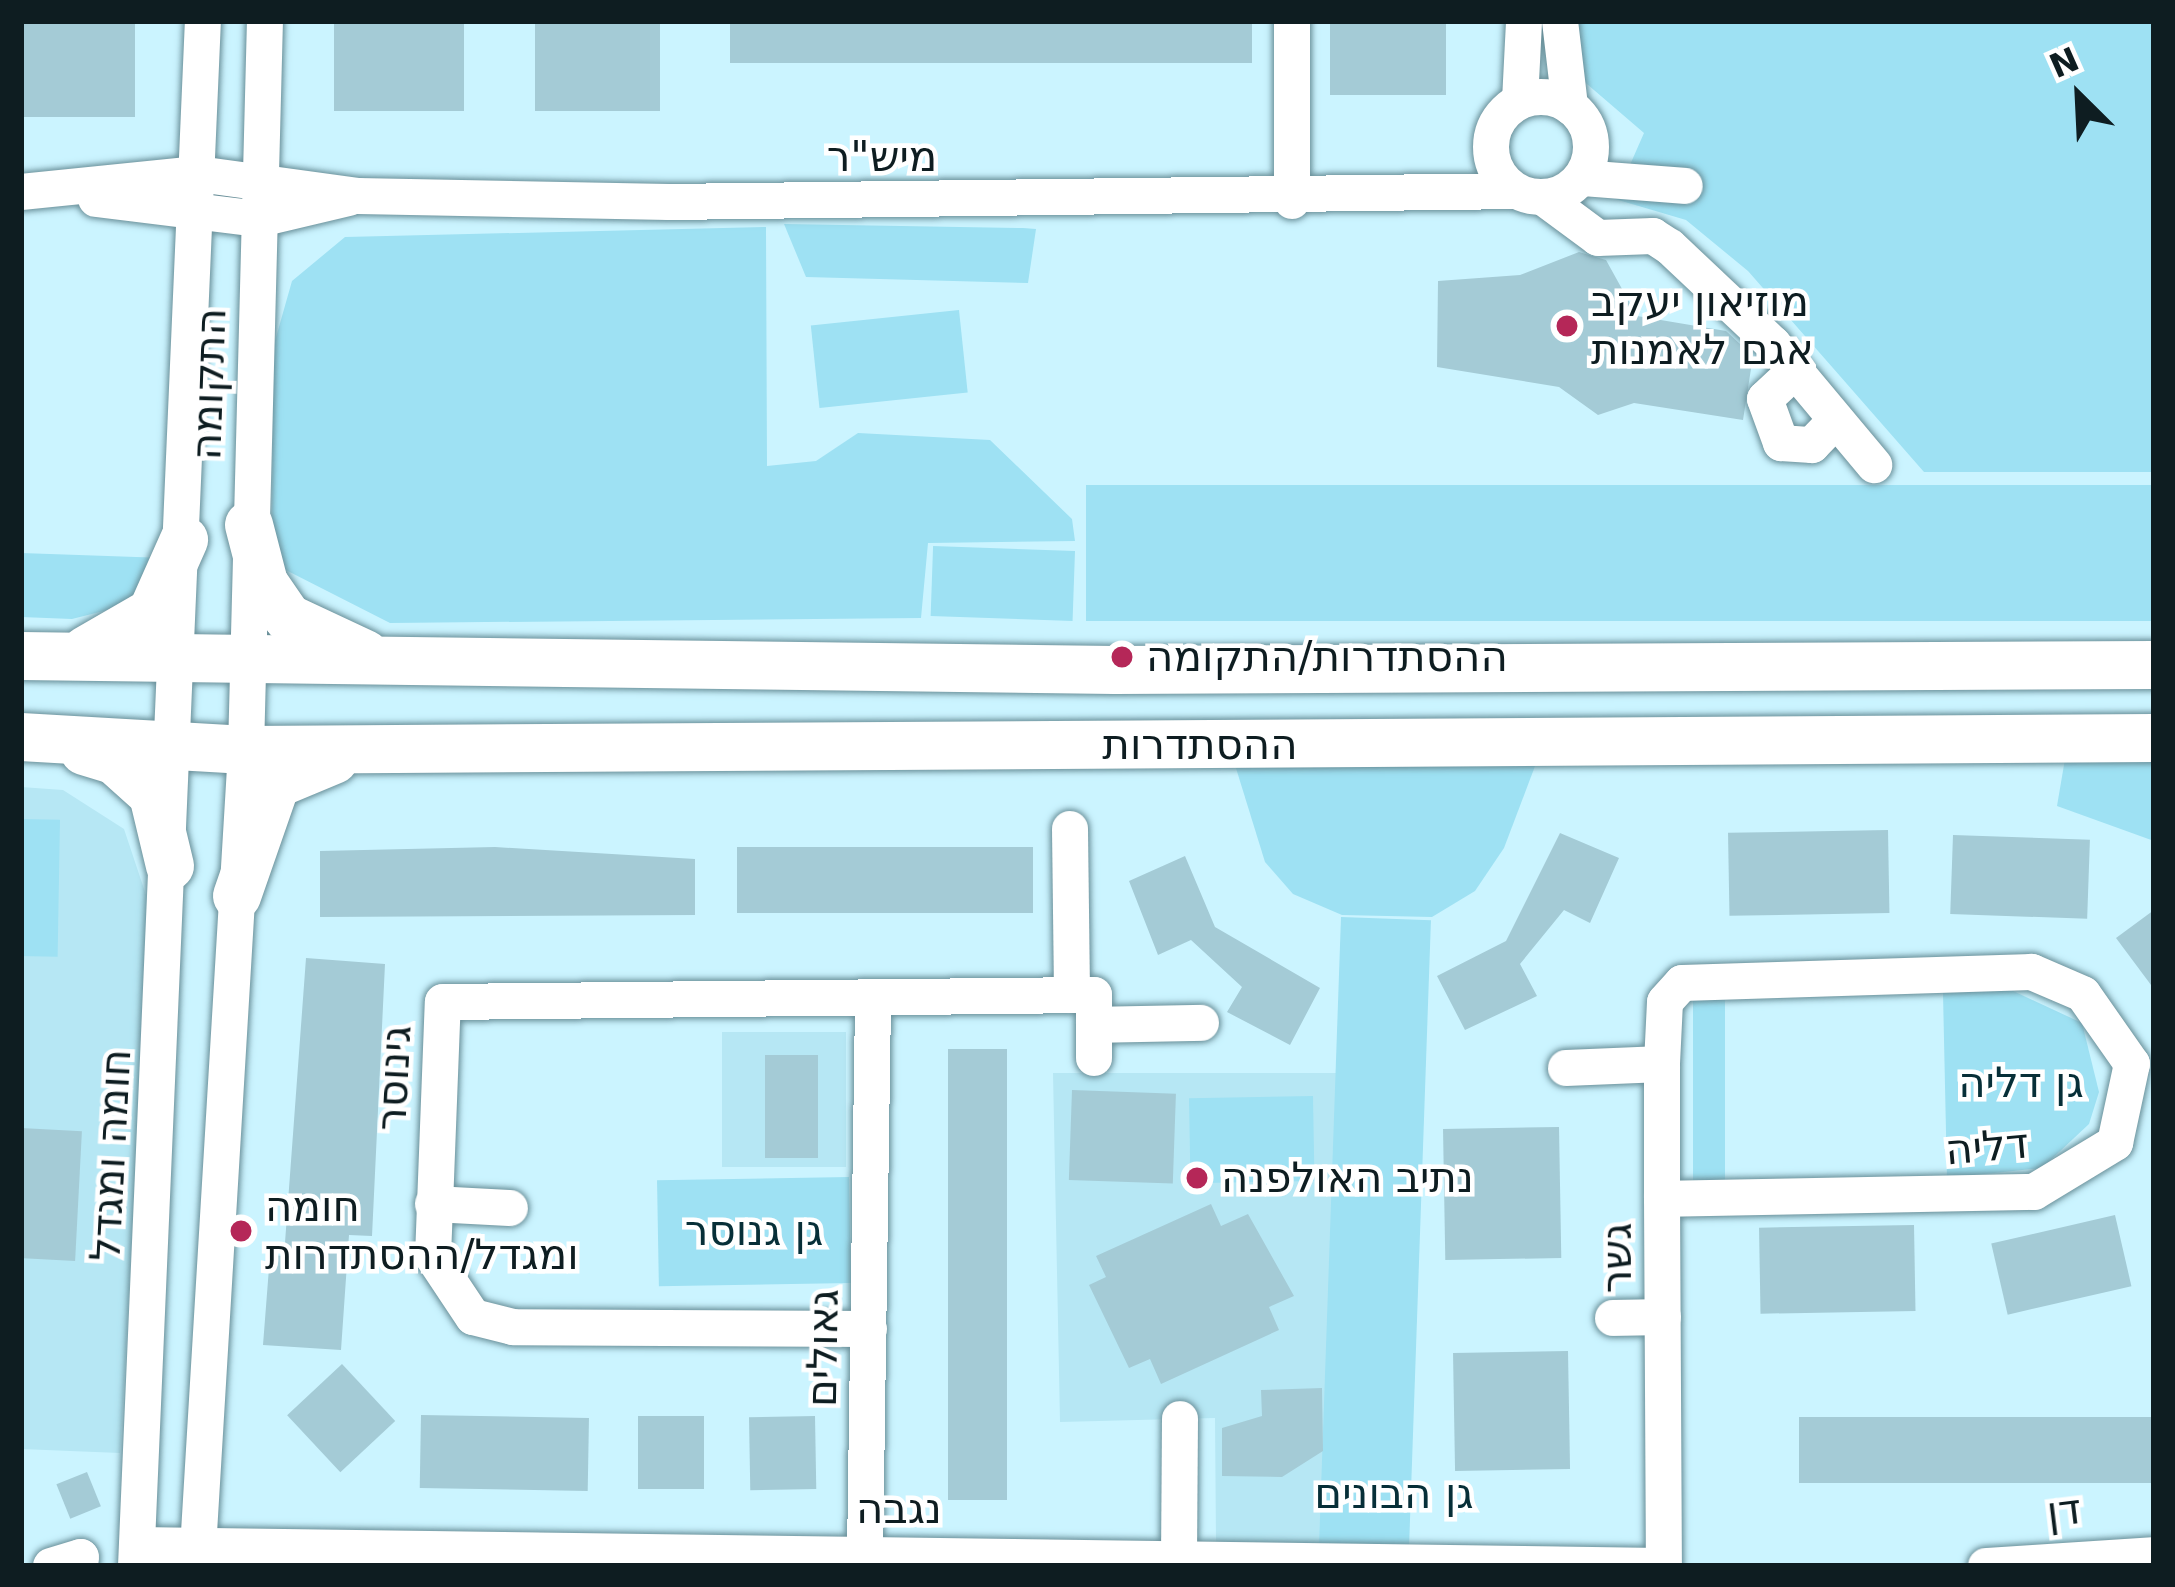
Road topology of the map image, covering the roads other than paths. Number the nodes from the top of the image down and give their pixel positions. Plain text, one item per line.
1 (203, 21) edge
2 (265, 21) edge
3 (1292, 21) edge
4 (1524, 21) edge
5 (1560, 21) edge
6 (1520, 101) junction
7 (1570, 106) junction
8 (1591, 140) junction
9 (1490, 151) junction
10 (198, 174) junction
11 (264, 176) junction
12 (1555, 188) junction
13 (21, 192) edge
14 (58, 192) junction
15 (358, 196) junction
16 (1292, 201) junction
17 (1406, 201) junction
18 (196, 217) junction
19 (260, 219) junction
20 (1795, 371) junction
21 (1831, 425) junction
22 (1874, 465) dead end
23 (249, 525) junction
24 (184, 540) junction
25 (43, 657) edge
26 (179, 658) junction
27 (247, 662) junction
28 (392, 664) junction
29 (2154, 665) edge
30 (33, 738) edge
31 (2154, 738) edge
32 (404, 748) junction
33 (175, 749) junction
34 (246, 750) junction
35 (1070, 829) dead end
36 (170, 866) junction
37 (237, 896) junction
38 (1708, 975) joint
39 (1072, 995) junction
40 (873, 1000) junction
41 (1201, 1024) dead end
42 (1662, 1064) junction
43 (1567, 1068) dead end
44 (1662, 1199) junction
45 (433, 1204) junction
46 (510, 1208) dead end
47 (1613, 1318) dead end
48 (1663, 1318) junction
49 (868, 1329) junction
50 (1180, 1419) dead end
51 (865, 1554) junction
52 (137, 1556) edge
53 (197, 1556) edge
54 (2154, 1556) edge
55 (411, 1557) edge
56 (1073, 1561) edge
57 (1180, 1561) junction
58 (51, 1566) edge
59 (80, 1566) edge
60 (1663, 1566) edge
61 (1986, 1566) edge

1 - 10 street, התקומה
2 - 11 street, התקומה
3 - 16 street
4 - 6 street
5 - 7 street
6 - 7 street
6 - 9 street
7 - 8 street
8 - 12 street
8 - 12 street, מיש"ר
9 - 12 street
9 - 17 street
10 - 11 street, מיש"ר
10 - 14 street, מיש"ר
10 - 18 street, התקומה
11 - 15 street, מיש"ר
11 - 19 street, התקומה
12 - 17 street, מיש"ר
12 - 20 street
13 - 14 street
14 - 18 street, מיש"ר
15 - 16 street, מיש"ר
15 - 19 street, מיש"ר
16 - 17 street, מיש"ר
18 - 19 street, מיש"ר
18 - 24 street, התקומה
19 - 23 street, התקומה
20 - 21 street
20 - 21 street
21 - 22 street
23 - 27 street, התקומה
23 - 28 main road
24 - 25 main road
24 - 26 street, התקומה
25 - 26 main road, ההסתדרות
26 - 27 main road, ההסתדרות
26 - 33 street, התקומה
27 - 28 main road, ההסתדרות
27 - 34 street, התקומה
28 - 29 main road, ההסתדרות
30 - 33 main road, ההסתדרות
30 - 36 main road
31 - 32 main road, ההסתדרות
32 - 34 main road, ההסתדרות
32 - 37 main road
33 - 34 main road, ההסתדרות
33 - 36 street, חומה ומגדל
34 - 37 street
35 - 39 street
36 - 52 street, חומה ומגדל
37 - 53 street
38 - 42 street, גשר
38 - 44 street, דליה
39 - 40 street, גינוסר
39 - 41 street
40 - 45 street, גינוסר
40 - 49 street, גאולים
42 - 43 street
42 - 44 street, גשר
44 - 48 street, גשר
45 - 46 street
45 - 49 street, גינוסר
47 - 48 street
48 - 60 street, גשר
49 - 51 street, גאולים
50 - 57 street
51 - 55 street, נגבה
51 - 56 street, נגבה
52 - 53 street, נגבה
53 - 55 street, נגבה
54 - 61 street, דן
56 - 57 street, נגבה
57 - 60 street, נגבה
58 - 59 street

